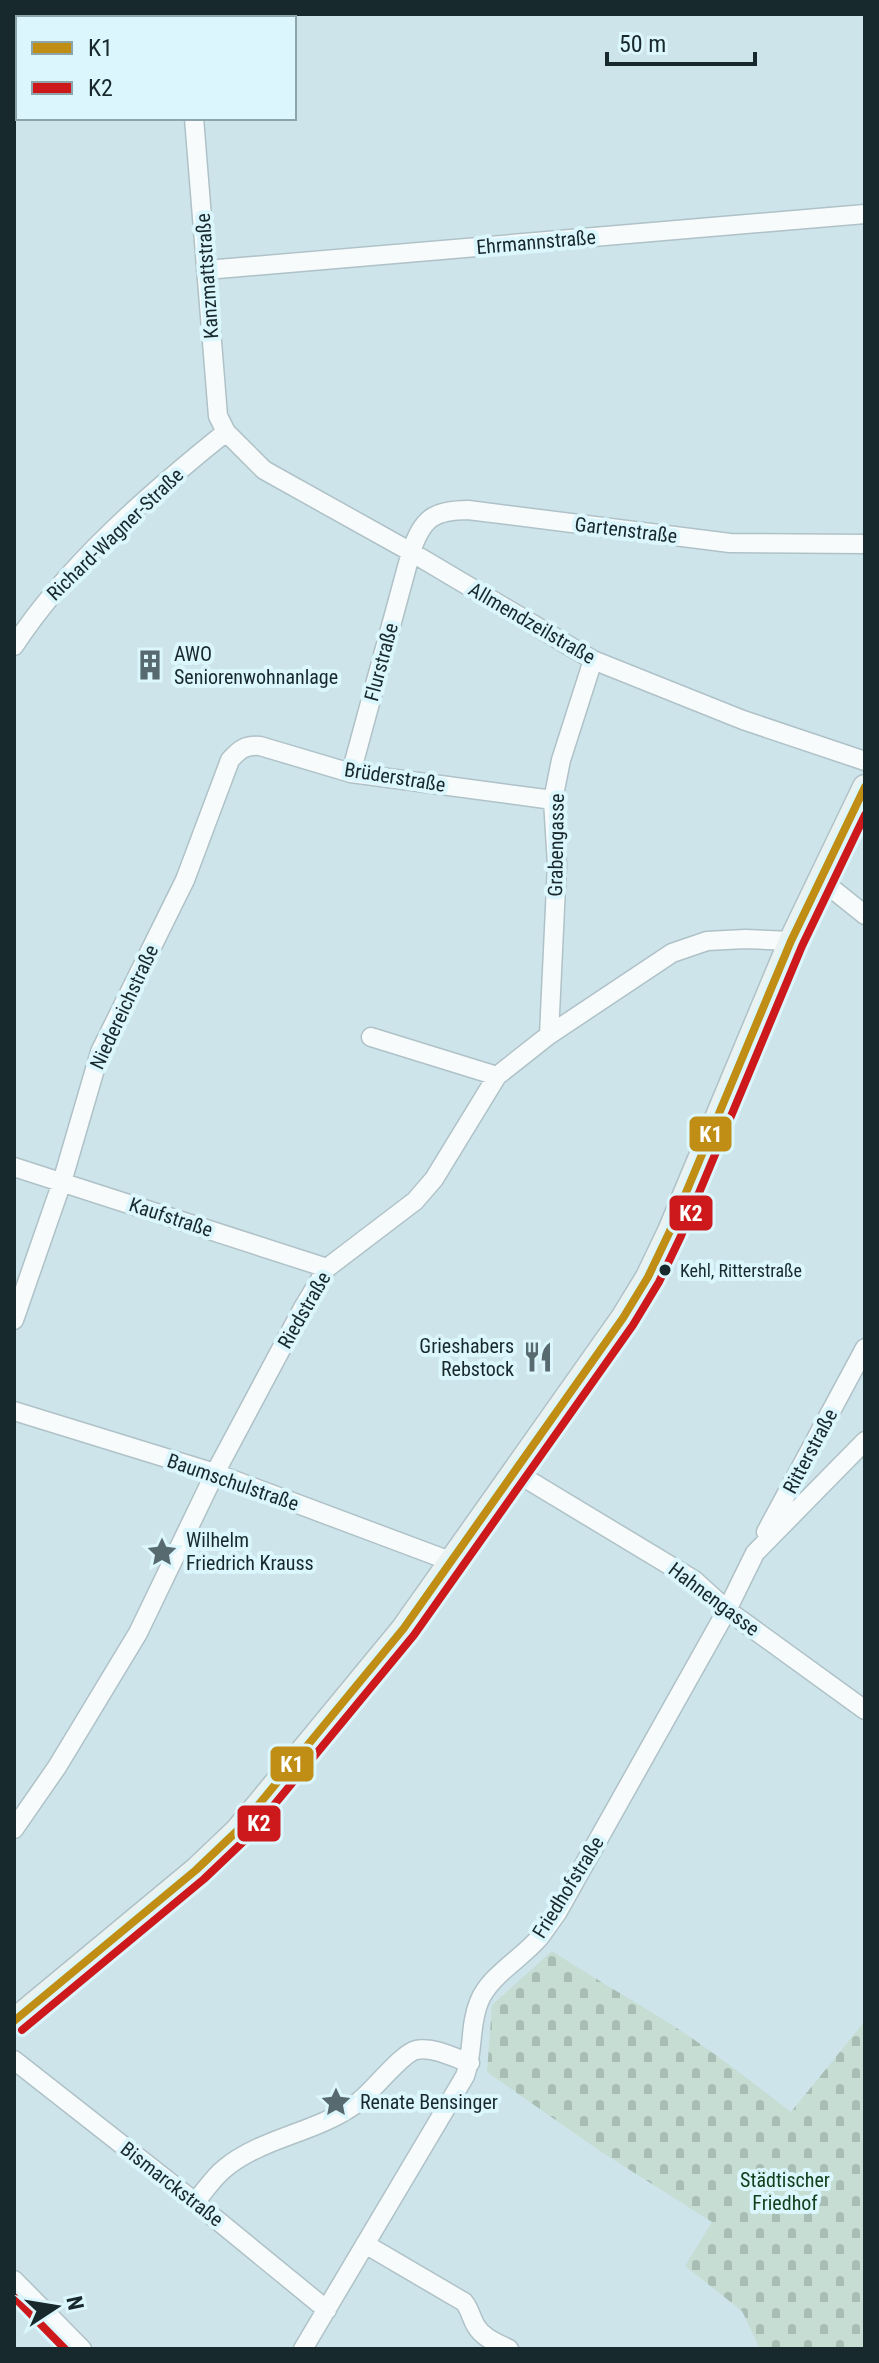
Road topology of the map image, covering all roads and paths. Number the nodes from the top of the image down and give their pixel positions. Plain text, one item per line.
1 (170, 14) edge
2 (141, 16) edge
3 (194, 120) edge
4 (865, 214) edge
5 (206, 270) junction
6 (226, 432) junction
7 (865, 544) edge
8 (411, 552) junction
9 (14, 646) edge
10 (593, 660) junction
11 (240, 749) joint
12 (865, 761) edge
13 (351, 773) junction
14 (865, 787) edge
15 (553, 800) junction
16 (859, 814) edge
17 (820, 879) junction
18 (865, 915) edge
19 (791, 941) junction
20 (549, 1035) junction
21 (371, 1037) dead end
22 (497, 1076) junction
23 (14, 1167) edge
24 (62, 1182) junction
25 (327, 1268) junction
26 (14, 1320) edge
27 (865, 1348) edge
28 (14, 1411) edge
29 (865, 1441) edge
30 (515, 1472) junction
31 (215, 1473) junction
32 (755, 1553) junction
33 (450, 1561) junction
34 (727, 1610) junction
35 (865, 1710) edge
36 (14, 1829) edge
37 (14, 2021) edge
38 (14, 2060) edge
39 (470, 2063) junction
40 (195, 2202) junction
41 (365, 2244) junction
42 (14, 2280) edge
43 (327, 2310) junction
44 (82, 2349) edge
45 (303, 2349) edge
46 (509, 2349) edge

1 - 2 street
3 - 5 street, Kanzmattstraße
4 - 5 street, Ehrmannstraße
5 - 6 street, Kanzmattstraße
6 - 8 street, Allmendzeilstraße
6 - 9 street, Richard-Wagner-Straße
7 - 8 street, Gartenstraße
8 - 10 street, Allmendzeilstraße
8 - 13 street, Flurstraße
10 - 12 street, Allmendzeilstraße
10 - 15 street, Grabengasse
11 - 13 street, Brüderstraße
11 - 24 street, Niedereichstraße
13 - 15 street, Brüderstraße
14 - 16 street
15 - 20 street, Grabengasse
16 - 17 street
17 - 18 street
17 - 19 street
19 - 20 street, Riedstraße
19 - 30 street
20 - 22 street, Riedstraße
21 - 22 street
22 - 25 street, Riedstraße
23 - 24 street, Kaufstraße
24 - 25 street, Kaufstraße
24 - 26 street, Niedereichstraße
25 - 31 street, Riedstraße
27 - 32 street, Ritterstraße
28 - 31 street, Baumschulstraße
29 - 32 street, Friedhofstraße
30 - 33 street
30 - 34 street, Hahnengasse
31 - 33 street, Baumschulstraße
31 - 36 street, Riedstraße
32 - 34 street, Friedhofstraße
33 - 37 street
34 - 35 street, Hahnengasse
34 - 39 street, Friedhofstraße
38 - 40 street, Bismarckstraße
39 - 40 street
39 - 41 street, Friedhofstraße
40 - 43 street, Bismarckstraße
41 - 43 street, Friedhofstraße
41 - 46 street
42 - 44 street
43 - 45 street, Friedhofstraße

